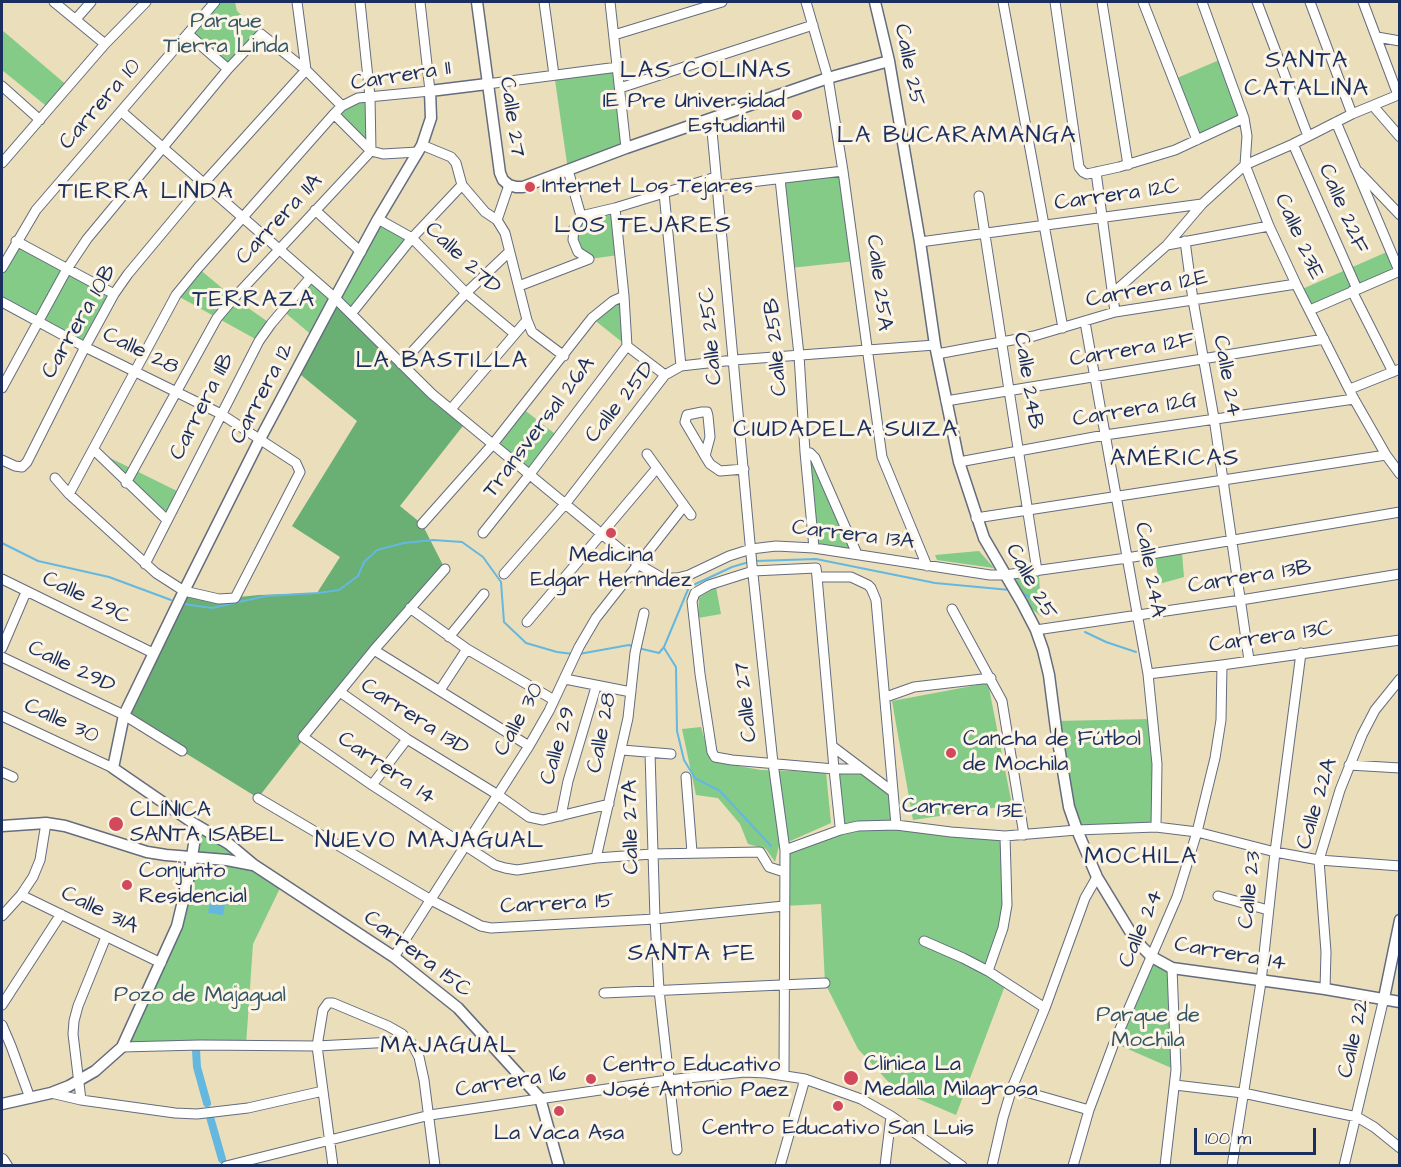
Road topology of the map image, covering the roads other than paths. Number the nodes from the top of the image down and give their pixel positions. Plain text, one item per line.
1 (54, 2) edge
2 (91, 2) edge
3 (146, 2) edge
4 (215, 2) edge
5 (297, 2) edge
6 (360, 2) edge
7 (420, 2) edge
8 (477, 2) edge
9 (544, 2) edge
10 (610, 2) edge
11 (722, 2) edge
12 (806, 2) edge
13 (875, 2) edge
14 (1003, 2) edge
15 (1054, 2) edge
16 (1102, 2) edge
17 (1143, 2) edge
18 (1202, 2) edge
19 (1257, 2) edge
20 (1310, 2) edge
21 (1363, 2) edge
22 (76, 19) junction
23 (813, 24) junction
24 (188, 34) junction
25 (614, 35) junction
26 (1377, 38) junction
27 (1400, 41) edge
28 (105, 44) junction
29 (889, 61) junction
30 (618, 67) junction
31 (228, 69) junction
32 (306, 70) junction
33 (554, 75) junction
34 (828, 78) junction
35 (487, 84) junction
36 (2, 86) edge
37 (620, 88) junction
38 (430, 91) junction
39 (1399, 95) edge
40 (370, 96) junction
41 (342, 106) junction
42 (1374, 106) junction
43 (122, 112) junction
44 (334, 114) junction
45 (1352, 114) junction
46 (1244, 117) junction
47 (40, 120) junction
48 (711, 120) junction
49 (1336, 122) junction
50 (1308, 136) junction
51 (1400, 137) edge
52 (1197, 140) junction
53 (1293, 144) junction
54 (163, 147) junction
55 (626, 148) junction
56 (2, 149) edge
57 (420, 149) junction
58 (372, 151) junction
59 (10, 155) junction
60 (2, 163) edge
61 (1128, 165) junction
62 (1245, 165) junction
63 (1355, 168) junction
64 (568, 170) junction
65 (843, 171) junction
66 (1096, 172) junction
67 (780, 179) junction
68 (717, 181) junction
69 (203, 184) junction
70 (462, 185) junction
71 (508, 185) junction
72 (664, 193) junction
73 (979, 196) dead end
74 (1202, 204) junction
75 (615, 208) junction
76 (315, 210) junction
77 (1400, 215) edge
78 (581, 216) junction
79 (243, 217) junction
80 (1102, 217) junction
81 (378, 219) junction
82 (497, 220) junction
83 (1043, 226) junction
84 (1269, 226) junction
85 (984, 233) junction
86 (412, 238) junction
87 (16, 241) junction
88 (1185, 241) junction
89 (920, 242) junction
90 (1167, 244) junction
91 (279, 251) junction
92 (361, 252) junction
93 (509, 252) junction
94 (2, 268) edge
95 (67, 269) junction
96 (1399, 272) edge
97 (310, 278) junction
98 (1296, 284) junction
99 (519, 286) junction
100 (1355, 290) junction
101 (466, 293) junction
102 (1113, 293) junction
103 (114, 294) junction
104 (624, 296) junction
105 (335, 298) junction
106 (1193, 300) junction
107 (2, 302) edge
108 (1310, 310) junction
109 (1115, 312) junction
110 (351, 314) junction
111 (527, 320) junction
112 (39, 322) junction
113 (1085, 322) junction
114 (1063, 328) junction
115 (515, 334) junction
116 (1324, 339) junction
117 (1002, 343) junction
118 (627, 346) junction
119 (85, 347) junction
120 (936, 349) junction
121 (867, 350) junction
122 (799, 355) junction
123 (564, 356) junction
124 (1205, 359) junction
125 (734, 360) junction
126 (401, 364) junction
127 (681, 366) junction
128 (1396, 370) edge
129 (134, 371) junction
130 (665, 375) junction
131 (1095, 376) junction
132 (2, 388) edge
133 (1350, 389) junction
134 (1009, 390) junction
135 (176, 392) junction
136 (1354, 399) junction
137 (946, 401) junction
138 (451, 410) junction
139 (221, 414) junction
140 (1214, 418) junction
141 (1105, 435) junction
142 (260, 439) junction
143 (493, 444) junction
144 (94, 450) junction
145 (1018, 451) junction
146 (805, 452) junction
147 (647, 454) dead end
148 (1386, 455) junction
149 (705, 456) dead end
150 (2, 460) edge
151 (959, 462) junction
152 (657, 468) junction
153 (744, 469) junction
154 (531, 474) junction
155 (1400, 474) edge
156 (54, 478) dead end
157 (1223, 481) junction
158 (126, 483) junction
159 (69, 494) junction
160 (1116, 496) junction
161 (566, 503) junction
162 (684, 506) junction
163 (1027, 509) junction
164 (1400, 512) edge
165 (691, 515) dead end
166 (976, 518) junction
167 (167, 520) junction
168 (422, 524) dead end
169 (483, 533) dead end
170 (603, 533) junction
171 (1232, 541) junction
172 (814, 548) junction
173 (856, 554) junction
174 (1127, 558) junction
175 (752, 560) junction
176 (145, 564) junction
177 (638, 564) junction
178 (927, 566) junction
179 (446, 569) dead end
180 (1037, 571) junction
181 (504, 574) dead end
182 (1400, 574) edge
183 (818, 577) junction
184 (2, 579) edge
185 (1008, 580) junction
186 (184, 591) junction
187 (26, 592) junction
188 (484, 594) dead end
189 (1241, 600) junction
190 (410, 608) junction
191 (952, 609) dead end
192 (644, 613) dead end
193 (1138, 615) junction
194 (527, 622) dead end
195 (1036, 630) junction
196 (450, 637) junction
197 (1400, 640) edge
198 (2, 648) edge
199 (467, 649) junction
200 (374, 650) junction
201 (153, 653) junction
202 (1300, 653) junction
203 (2, 657) edge
204 (1249, 660) junction
205 (1222, 665) junction
206 (1148, 674) junction
207 (991, 678) junction
208 (565, 680) junction
209 (1400, 680) edge
210 (596, 687) junction
211 (440, 690) junction
212 (340, 692) junction
213 (631, 692) junction
214 (886, 697) junction
215 (554, 700) junction
216 (124, 715) junction
217 (2, 716) edge
218 (407, 739) junction
219 (529, 746) junction
220 (832, 746) junction
221 (622, 750) junction
222 (182, 751) dead end
223 (650, 753) junction
224 (671, 754) dead end
225 (773, 763) junction
226 (1349, 765) junction
227 (113, 768) junction
228 (1400, 768) edge
229 (834, 769) junction
230 (862, 769) junction
231 (2, 772) edge
232 (13, 777) dead end
233 (686, 777) dead end
234 (372, 785) junction
235 (893, 792) junction
236 (498, 795) junction
237 (258, 798) dead end
238 (609, 804) junction
239 (561, 816) junction
240 (45, 823) junction
241 (194, 823) junction
242 (896, 825) junction
243 (2, 826) edge
244 (1156, 827) junction
245 (840, 830) junction
246 (1077, 830) junction
247 (1197, 832) junction
248 (1024, 835) junction
249 (1005, 836) junction
250 (229, 844) junction
251 (467, 845) junction
252 (785, 850) junction
253 (692, 852) junction
254 (1275, 852) junction
255 (652, 854) junction
256 (192, 857) junction
257 (596, 858) junction
258 (219, 859) junction
259 (1319, 860) junction
260 (254, 865) junction
261 (1400, 866) edge
262 (784, 872) junction
263 (1097, 877) junction
264 (21, 895) junction
265 (1218, 896) dead end
266 (431, 900) junction
267 (784, 906) junction
268 (1268, 910) junction
269 (61, 914) junction
270 (2, 916) edge
271 (655, 919) junction
272 (1400, 920) edge
273 (106, 937) junction
274 (924, 941) dead end
275 (394, 957) junction
276 (1152, 957) junction
277 (161, 963) junction
278 (1172, 968) junction
279 (988, 971) junction
280 (1260, 982) junction
281 (825, 983) dead end
282 (786, 985) junction
283 (1325, 989) junction
284 (659, 990) junction
285 (604, 993) dead end
286 (1384, 999) junction
287 (1400, 1002) edge
288 (2, 1005) edge
289 (1045, 1008) junction
290 (2, 1025) edge
291 (412, 1044) junction
292 (317, 1046) junction
293 (122, 1047) junction
294 (784, 1075) junction
295 (805, 1079) junction
296 (79, 1080) junction
297 (668, 1080) junction
298 (1175, 1085) junction
299 (1012, 1088) junction
300 (322, 1091) junction
301 (51, 1093) junction
302 (1243, 1093) junction
303 (30, 1098) junction
304 (540, 1098) junction
305 (81, 1100) junction
306 (2, 1104) edge
307 (1089, 1110) junction
308 (430, 1115) junction
309 (891, 1116) junction
310 (1357, 1117) junction
311 (330, 1140) junction
312 (1400, 1148) edge
313 (677, 1150) dead end
314 (2, 1160) edge
315 (6, 1166) edge
316 (226, 1166) edge
317 (333, 1166) edge
318 (435, 1166) edge
319 (559, 1166) edge
320 (780, 1166) edge
321 (885, 1166) edge
322 (963, 1166) edge
323 (992, 1166) edge
324 (1073, 1166) edge
325 (1166, 1166) edge
326 (1232, 1166) edge
327 (1344, 1166) edge

1 - 22 street
2 - 22 street
3 - 28 street
4 - 24 street, Carrera 10
5 - 32 street
6 - 40 street
7 - 38 street, Carrera 12
8 - 35 street, Calle 27
9 - 33 street
10 - 25 street
11 - 25 street
12 - 23 street, Calle 25A
13 - 29 street, Calle 25
14 - 83 street, Calle 24B
15 - 66 street
16 - 61 street
17 - 52 street
18 - 46 street, Calle 23E
19 - 50 street, Calle 22F
20 - 45 street
21 - 26 street
22 - 28 street
23 - 34 street, Calle 25A
23 - 37 street
24 - 31 street
24 - 43 street, Carrera 10
25 - 30 street
26 - 27 street
26 - 39 street
28 - 47 street
29 - 34 street
29 - 89 street, Calle 25
30 - 33 street, Carrera 11
30 - 37 street
31 - 32 street
31 - 54 street
32 - 41 street
32 - 69 street, Carrera 10B
33 - 35 street, Carrera 11
34 - 48 street
34 - 65 street, Calle 25A
35 - 38 street, Carrera 11
35 - 71 street, Calle 27
36 - 47 street
37 - 55 street
38 - 40 street, Carrera 11
38 - 57 street, Carrera 12
39 - 42 street, Carrera 12C
40 - 41 street, Carrera 11
40 - 58 street
41 - 44 street, Carrera 11
42 - 45 street, Carrera 12C
42 - 51 street
43 - 54 street, Carrera 13A
43 - 87 street, Carrera 10
44 - 58 street
44 - 79 street, Carrera 11
45 - 49 street, Carrera 12C
46 - 52 street
46 - 62 street, Calle 23E
47 - 59 street
48 - 55 street
48 - 68 street, Calle 25C
49 - 50 street, Carrera 12C
49 - 63 street
50 - 53 street, Carrera 12C
52 - 61 street
53 - 62 street, Carrera 12C
53 - 100 street, Calle 22F
54 - 69 street, Carrera 13A
54 - 95 street
55 - 64 street
56 - 59 street
57 - 58 street
57 - 70 street
57 - 81 street, Carrera 12
58 - 76 street, Carrera 11A
59 - 60 street
61 - 66 street
62 - 74 street, Carrera 12C
62 - 84 street, Calle 23E
63 - 77 street
63 - 96 street
64 - 71 street
64 - 78 street
65 - 67 street
65 - 121 street, Calle 25A
66 - 80 street
67 - 68 street
67 - 122 street, Calle 25B
68 - 72 street
68 - 125 street, Calle 25C
69 - 79 street, Carrera 13A
69 - 103 street, Carrera 10B
70 - 82 street
70 - 86 street
71 - 82 street, Calle 27
72 - 75 street
72 - 127 street, Calle 25D
73 - 85 street, Calle 24B
74 - 80 street, Carrera 12C
74 - 90 street
75 - 78 street
75 - 104 street, Calle 25D
76 - 91 street, Carrera 11A
76 - 92 street
78 - 99 street
79 - 91 street, Carrera 13A
79 - 129 street, Carrera 11
80 - 83 street, Carrera 12C
80 - 102 street
81 - 86 street, Calle 27D
81 - 92 street, Carrera 12
82 - 93 street
83 - 85 street, Carrera 12C
83 - 114 street, Calle 24B
84 - 88 street
84 - 98 street, Calle 23E
85 - 89 street, Carrera 12C
85 - 117 street, Calle 24B
86 - 101 street, Calle 27D
86 - 110 street
87 - 94 street, Carrera 10
87 - 95 street
88 - 90 street
88 - 106 street, Calle 24
89 - 120 street, Calle 25
90 - 102 street
91 - 97 street, Carrera 13A
91 - 135 street, Carrera 11A
92 - 105 street, Carrera 12
93 - 99 street
93 - 101 street
95 - 103 street
95 - 112 street
96 - 100 street
97 - 105 street, Carrera 13A
97 - 139 street, Carrera 11B
98 - 106 street, Carrera 12E
98 - 108 street, Calle 23E
99 - 111 street
100 - 108 street
100 - 128 street, Calle 22F
101 - 115 street, Calle 27D
101 - 126 street
102 - 109 street
103 - 119 street, Carrera 10B
104 - 118 street, Calle 25D
104 - 123 street
105 - 110 street, Carrera 13A
105 - 142 street, Carrera 12
106 - 109 street, Carrera 12E
106 - 124 street, Calle 24
107 - 112 street, Calle 28
108 - 116 street, Calle 23E
109 - 113 street, Carrera 12E
110 - 126 street, Carrera 13A
111 - 115 street
111 - 123 street
112 - 119 street, Calle 28
112 - 132 street
113 - 114 street, Carrera 12E
113 - 131 street, Calle 24A
114 - 117 street, Carrera 12E
115 - 138 street
116 - 124 street, Carrera 12F
116 - 133 street, Calle 23E
117 - 120 street, Carrera 12E
117 - 134 street, Calle 24B
118 - 130 street
118 - 154 street, Transversal 26A
119 - 129 street, Calle 28
119 - 150 street, Carrera 10B
120 - 121 street, Carrera 12E
120 - 137 street, Calle 25
121 - 122 street, Carrera 12E
121 - 178 street, Calle 25A
122 - 125 street, Carrera 12E
122 - 146 street, Calle 25B
123 - 143 street
124 - 131 street, Carrera 12F
124 - 140 street, Calle 24
125 - 127 street, Carrera 12E
125 - 153 street, Calle 25C
126 - 138 street, Carrera 13A
127 - 130 street, Calle 25D
128 - 133 street
129 - 135 street, Calle 28
129 - 144 street, Carrera 11
130 - 161 street, Calle 25D
131 - 134 street, Carrera 12F
131 - 141 street, Calle 24A
133 - 136 street, Calle 23E
134 - 137 street, Carrera 12F
134 - 145 street, Calle 24B
135 - 139 street, Calle 28
135 - 158 street, Carrera 11A
136 - 140 street, Carrera 12G
136 - 148 street, Calle 23E
137 - 151 street, Calle 25
138 - 143 street, Carrera 13A
139 - 142 street, Calle 28
139 - 167 street, Carrera 11B
140 - 141 street, Carrera 12G
140 - 157 street, Calle 24
141 - 145 street, Carrera 12G
141 - 160 street, Calle 24A
142 - 186 street, Carrera 12
142 - 186 street, Calle 28
143 - 154 street, Carrera 13A
143 - 168 street
144 - 158 street
144 - 159 street, Carrera 11
145 - 151 street, Carrera 12G
145 - 163 street, Calle 24B
146 - 172 street, Calle 25B
146 - 173 street
147 - 152 street
148 - 155 street, Calle 23E
148 - 157 street
149 - 153 street
151 - 166 street, Calle 25
152 - 162 street
152 - 170 street
153 - 175 street, Calle 25C
154 - 161 street, Carrera 13A
154 - 169 street, Transversal 26A
156 - 159 street
157 - 160 street
157 - 171 street, Calle 24
158 - 167 street
159 - 176 street
160 - 163 street
160 - 174 street, Calle 24A
161 - 170 street, Carrera 13A
161 - 181 street, Calle 25D
162 - 165 street
162 - 177 street, Calle 30
163 - 166 street
163 - 180 street, Calle 24B
164 - 171 street, Carrera 13A
166 - 185 street, Calle 25
167 - 176 street, Carrera 11B
170 - 177 street, Carrera 13A
170 - 194 street
171 - 174 street, Carrera 13A
171 - 189 street, Calle 24
172 - 173 street, Carrera 13A
172 - 175 street, Carrera 13A
173 - 178 street, Carrera 13A
174 - 180 street, Carrera 13A
174 - 193 street, Calle 24A
175 - 177 street, Carrera 13A
175 - 183 street
175 - 225 street, Calle 27
175 - 225 street
176 - 186 street
177 - 208 street, Calle 30
178 - 185 street, Carrera 13A
179 - 190 street
180 - 185 street, Carrera 13A
182 - 189 street, Carrera 13B
183 - 214 street
183 - 220 street
184 - 187 street, Calle 29C
185 - 195 street, Calle 25
186 - 201 street, Carrera 12
187 - 198 street
187 - 201 street, Calle 29C
188 - 196 street
189 - 193 street, Carrera 13B
189 - 204 street, Calle 24
190 - 196 street
190 - 200 street
191 - 207 street
192 - 213 street, Calle 28
193 - 195 street, Carrera 13B
193 - 206 street, Calle 24A
195 - 246 street, Calle 25
196 - 199 street
197 - 202 street, Carrera 13C
199 - 211 street
199 - 215 street
200 - 211 street
200 - 212 street
201 - 216 street, Carrera 12
202 - 204 street, Carrera 13C
202 - 254 street, Calle 23
203 - 216 street, Calle 29D
204 - 205 street, Carrera 13C
205 - 206 street, Carrera 13C
205 - 247 street, Calle 24
206 - 244 street, Calle 24A
207 - 214 street
207 - 248 street
208 - 210 street
208 - 215 street, Calle 30
209 - 226 street, Calle 22A
210 - 213 street
210 - 239 street, Calle 29
211 - 219 street
212 - 218 street, Carrera 13D
212 - 234 street, Carrera 14
213 - 221 street, Calle 28
214 - 235 street
215 - 219 street, Calle 30
216 - 222 street, Calle 29D
216 - 227 street, Carrera 12
217 - 227 street, Calle 30
218 - 234 street
218 - 236 street, Carrera 13D
219 - 236 street, Calle 30
220 - 229 street
220 - 230 street
221 - 223 street
221 - 238 street, Calle 28
223 - 224 street
223 - 255 street, Calle 27A
225 - 229 street
225 - 252 street, Calle 27
226 - 228 street
226 - 259 street, Calle 22A
227 - 241 street, Calle 30
229 - 230 street
229 - 245 street
230 - 235 street
231 - 232 street
233 - 253 street
234 - 251 street, Carrera 14
235 - 242 street
236 - 239 street, Carrera 13D
236 - 251 street, Calle 30
237 - 266 street, Carrera 15
238 - 239 street, Carrera 13D
238 - 257 street, Calle 28
240 - 243 street, Carrera 15C
240 - 256 street, Carrera 15C
240 - 264 street
241 - 250 street, Carrera 15C
241 - 256 street
242 - 245 street, Carrera 13E
242 - 249 street, Carrera 13E
244 - 246 street, Carrera 13E
244 - 247 street, Carrera 13E
245 - 252 street, Carrera 13E
246 - 248 street, Carrera 13E
246 - 263 street, Calle 25
247 - 254 street, Carrera 13E
247 - 276 street, Calle 24
248 - 249 street, Carrera 13E
249 - 279 street
250 - 258 street
250 - 260 street, Carrera 15C
251 - 257 street, Carrera 14
251 - 266 street, Calle 30
252 - 262 street
253 - 255 street, Carrera 14
253 - 262 street, Carrera 14
254 - 259 street, Carrera 13E
254 - 268 street, Calle 23
255 - 257 street, Carrera 14
255 - 271 street, Calle 27A
256 - 258 street, Carrera 15C
256 - 277 street
258 - 260 street, Carrera 15C
259 - 261 street, Carrera 13E
259 - 283 street, Calle 22A
260 - 275 street, Carrera 15C
262 - 267 street
263 - 276 street, Carrera 14
263 - 289 street
264 - 269 street, Calle 31A
264 - 270 street
265 - 268 street
266 - 271 street, Carrera 15
266 - 275 street, Calle 30
267 - 271 street, Carrera 15
267 - 282 street
268 - 280 street, Calle 23
269 - 273 street, Calle 31A
269 - 288 street
271 - 284 street, Calle 27A
272 - 286 street, Calle 22
273 - 277 street, Calle 31A
273 - 296 street
274 - 279 street
275 - 304 street, Carrera 15C
276 - 278 street, Carrera 14
276 - 307 street, Calle 24
277 - 293 street
278 - 280 street, Carrera 14
278 - 298 street
279 - 289 street
280 - 283 street, Carrera 14
280 - 302 street, Calle 23
281 - 282 street
282 - 284 street
282 - 294 street
283 - 286 street, Carrera 14
284 - 285 street
284 - 297 street, Calle 27A
286 - 287 street, Carrera 14
286 - 310 street, Calle 22
289 - 299 street
290 - 303 street
291 - 292 street
291 - 292 street
291 - 308 street
292 - 293 street
292 - 300 street
293 - 296 street
294 - 295 street, Carrera 16
294 - 297 street, Carrera 16
295 - 309 street, Carrera 16
295 - 320 street
296 - 301 street
296 - 305 street
297 - 304 street, Carrera 16
297 - 313 street, Calle 27A
298 - 302 street
298 - 325 street
299 - 307 street
299 - 323 street
300 - 305 street
300 - 311 street
301 - 303 street
301 - 305 street
302 - 310 street
302 - 326 street, Calle 23
303 - 306 street
304 - 308 street, Carrera 16
304 - 319 street
307 - 324 street, Calle 24
308 - 311 street, Carrera 16
308 - 318 street
309 - 321 street
309 - 322 street, Carrera 16
310 - 312 street
310 - 327 street, Calle 22
311 - 316 street, Carrera 16
311 - 317 street
314 - 315 main road

